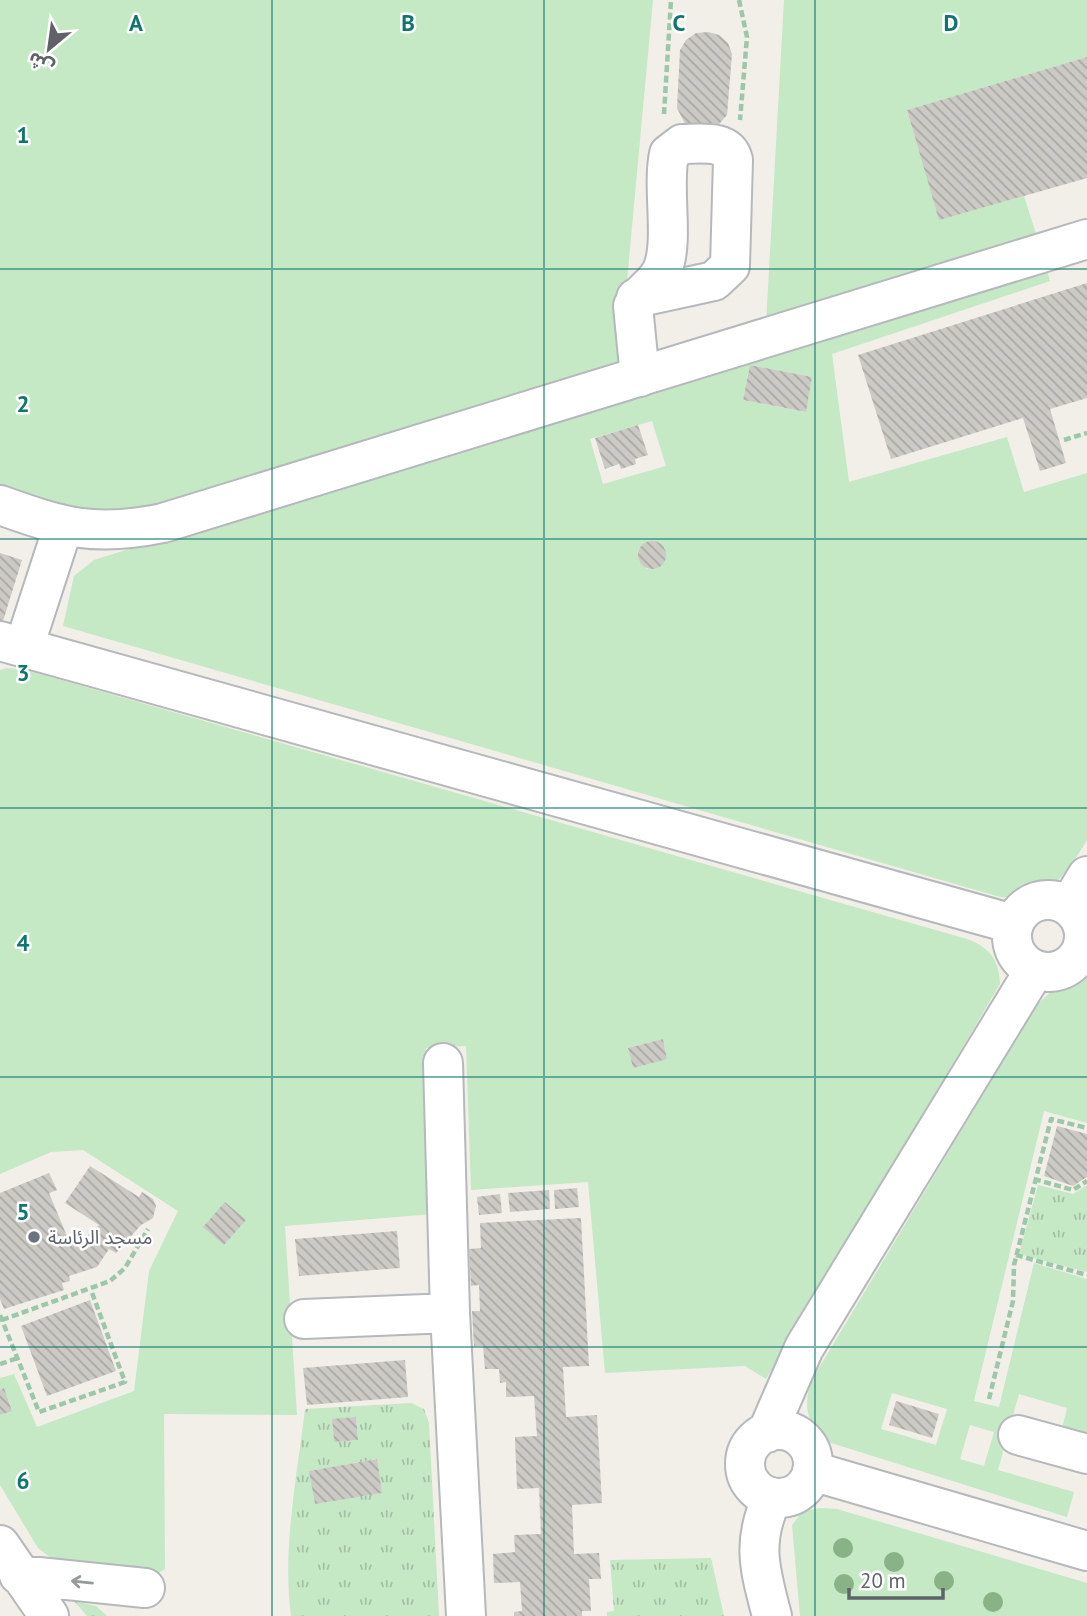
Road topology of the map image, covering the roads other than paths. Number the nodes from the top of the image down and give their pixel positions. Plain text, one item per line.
1 (1087, 239) edge
2 (636, 298) junction
3 (640, 377) junction
4 (0, 505) edge
5 (62, 527) junction
6 (12, 644) edge
7 (1078, 891) edge
8 (1013, 924) junction
9 (1086, 942) edge
10 (1034, 971) junction
11 (443, 1063) dead end
12 (450, 1313) junction
13 (304, 1319) dead end
14 (767, 1433) junction
15 (1018, 1435) dead end
16 (1087, 1454) edge
17 (812, 1471) junction
18 (772, 1497) junction
19 (1087, 1551) edge
20 (10, 1560) edge
21 (145, 1588) dead end
22 (49, 1616) edge
23 (466, 1616) edge
24 (772, 1616) edge

1 - 3 lane
2 - 2 lane
2 - 3 lane
3 - 5 lane
4 - 5 lane
5 - 6 lane
6 - 8 lane
7 - 8 lane
7 - 9 lane
8 - 10 lane
9 - 10 lane
10 - 14 lane
11 - 12 lane
12 - 13 lane
12 - 23 lane
14 - 17 lane
14 - 18 lane
15 - 16 lane
17 - 18 lane
17 - 19 lane
18 - 24 lane
21 -> 20 lane
20 - 22 lane

